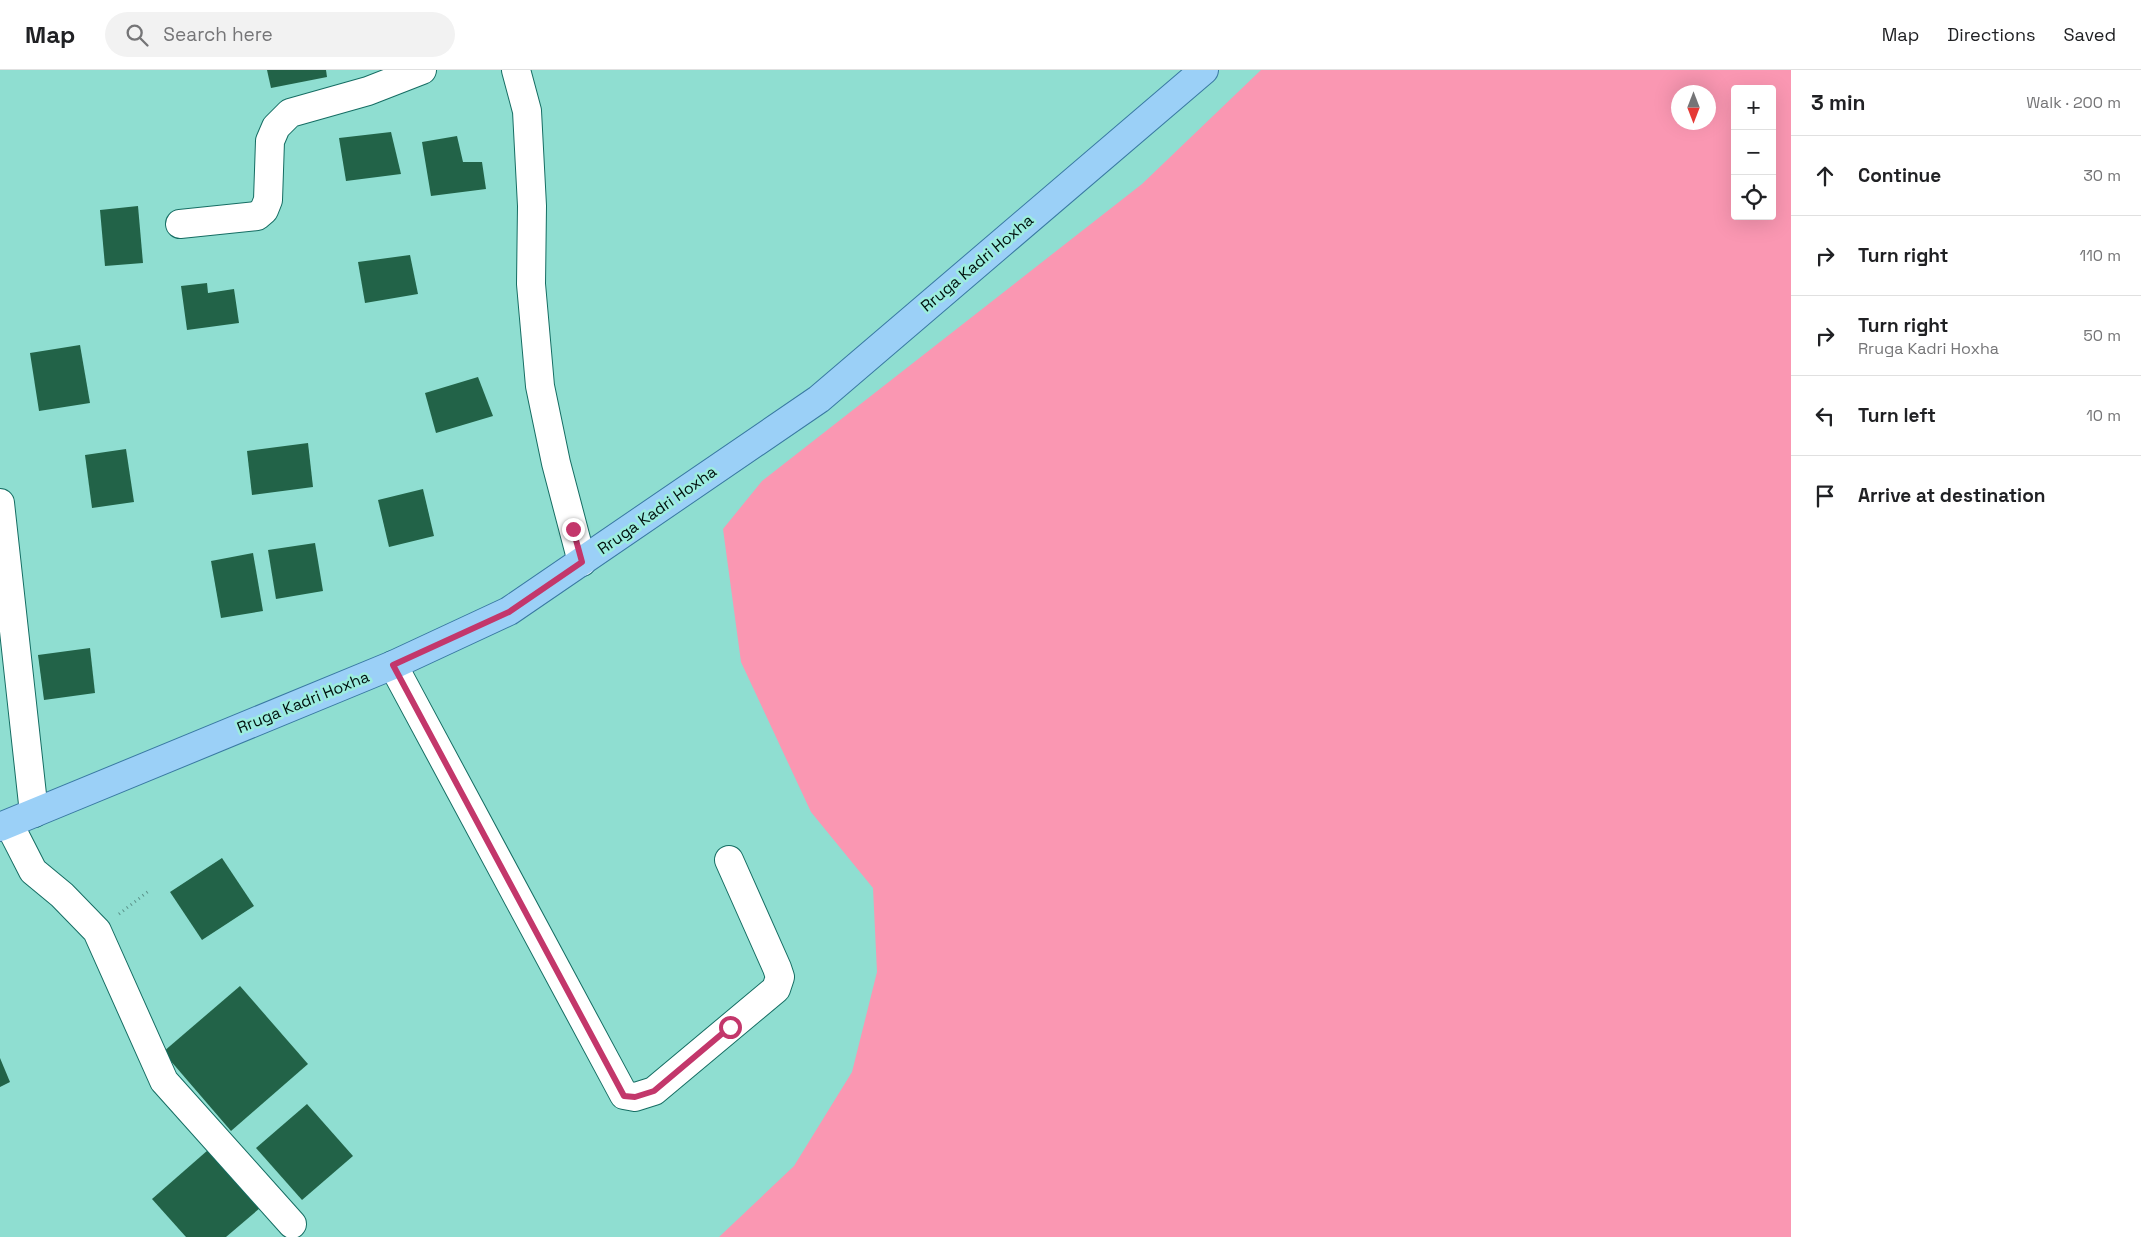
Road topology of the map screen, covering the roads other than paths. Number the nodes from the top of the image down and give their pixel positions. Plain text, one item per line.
1 (422, 70) edge
2 (516, 70) edge
3 (1203, 71) edge
4 (180, 224) dead end
5 (0, 503) edge
6 (2, 549) edge
7 (582, 562) junction
8 (393, 665) junction
9 (34, 813) junction
10 (4, 826) edge
11 (729, 860) dead end
12 (292, 1224) dead end

1 - 4 street
2 - 7 street
3 - 7 main road, Rruga Kadri Hoxha
5 - 6 street
6 - 9 street
7 - 8 main road, Rruga Kadri Hoxha
8 - 9 main road, Rruga Kadri Hoxha
8 - 11 street
9 - 10 main road, Rruga Kadri Hoxha
10 - 12 street

